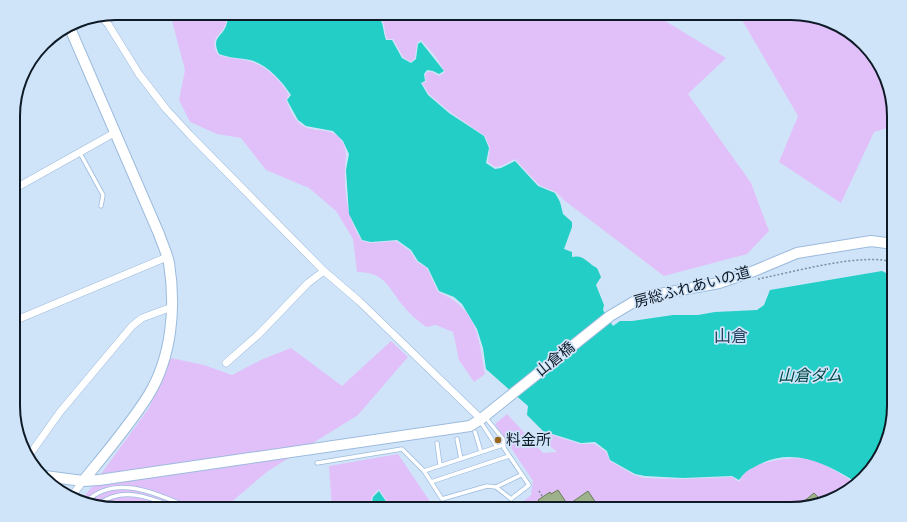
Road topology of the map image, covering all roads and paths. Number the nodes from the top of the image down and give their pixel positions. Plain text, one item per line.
1 (105, 21) edge
2 (71, 31) edge
3 (116, 132) junction
4 (80, 151) junction
5 (20, 186) edge
6 (101, 206) dead end
7 (887, 243) edge
8 (167, 257) junction
9 (324, 271) junction
10 (172, 307) junction
11 (610, 316) joint
12 (20, 318) edge
13 (226, 364) dead end
14 (482, 418) junction
15 (475, 432) dead end
16 (457, 439) dead end
17 (437, 443) dead end
18 (504, 446) junction
19 (497, 447) junction
20 (32, 452) edge
21 (481, 452) junction
22 (509, 456) junction
23 (461, 459) junction
24 (318, 463) dead end
25 (440, 465) junction
26 (424, 471) junction
27 (521, 475) junction
28 (52, 477) edge
29 (83, 481) junction
30 (431, 482) junction
31 (496, 487) junction
32 (75, 492) edge
33 (539, 492) dead end
34 (542, 496) dead end
35 (90, 499) edge
36 (105, 501) edge
37 (161, 502) edge
38 (176, 502) edge

1 - 9 street
2 - 3 street
3 - 4 street
3 - 8 street
4 - 5 street
4 - 6 lane
7 - 11 street, 房総ふれあいの道
8 - 10 street
8 - 12 street
9 - 13 street
9 - 14 street
10 - 20 street
10 - 29 street
11 - 14 street, 山倉橋
14 - 18 lane
14 - 19 lane
14 - 29 street, 山倉橋
15 - 21 lane
16 - 23 lane
17 - 25 lane
18 - 19 lane
18 - 22 lane
19 - 21 lane
21 - 23 lane
22 - 27 lane
22 - 30 lane
23 - 25 lane
24 - 26 lane
25 - 26 lane
26 - 30 lane
27 - 31 lane
27 - 31 lane
28 - 29 street, 山倉橋
29 - 32 street
30 - 31 lane
33 - 34 path
35 - 38 lane
36 - 37 lane

